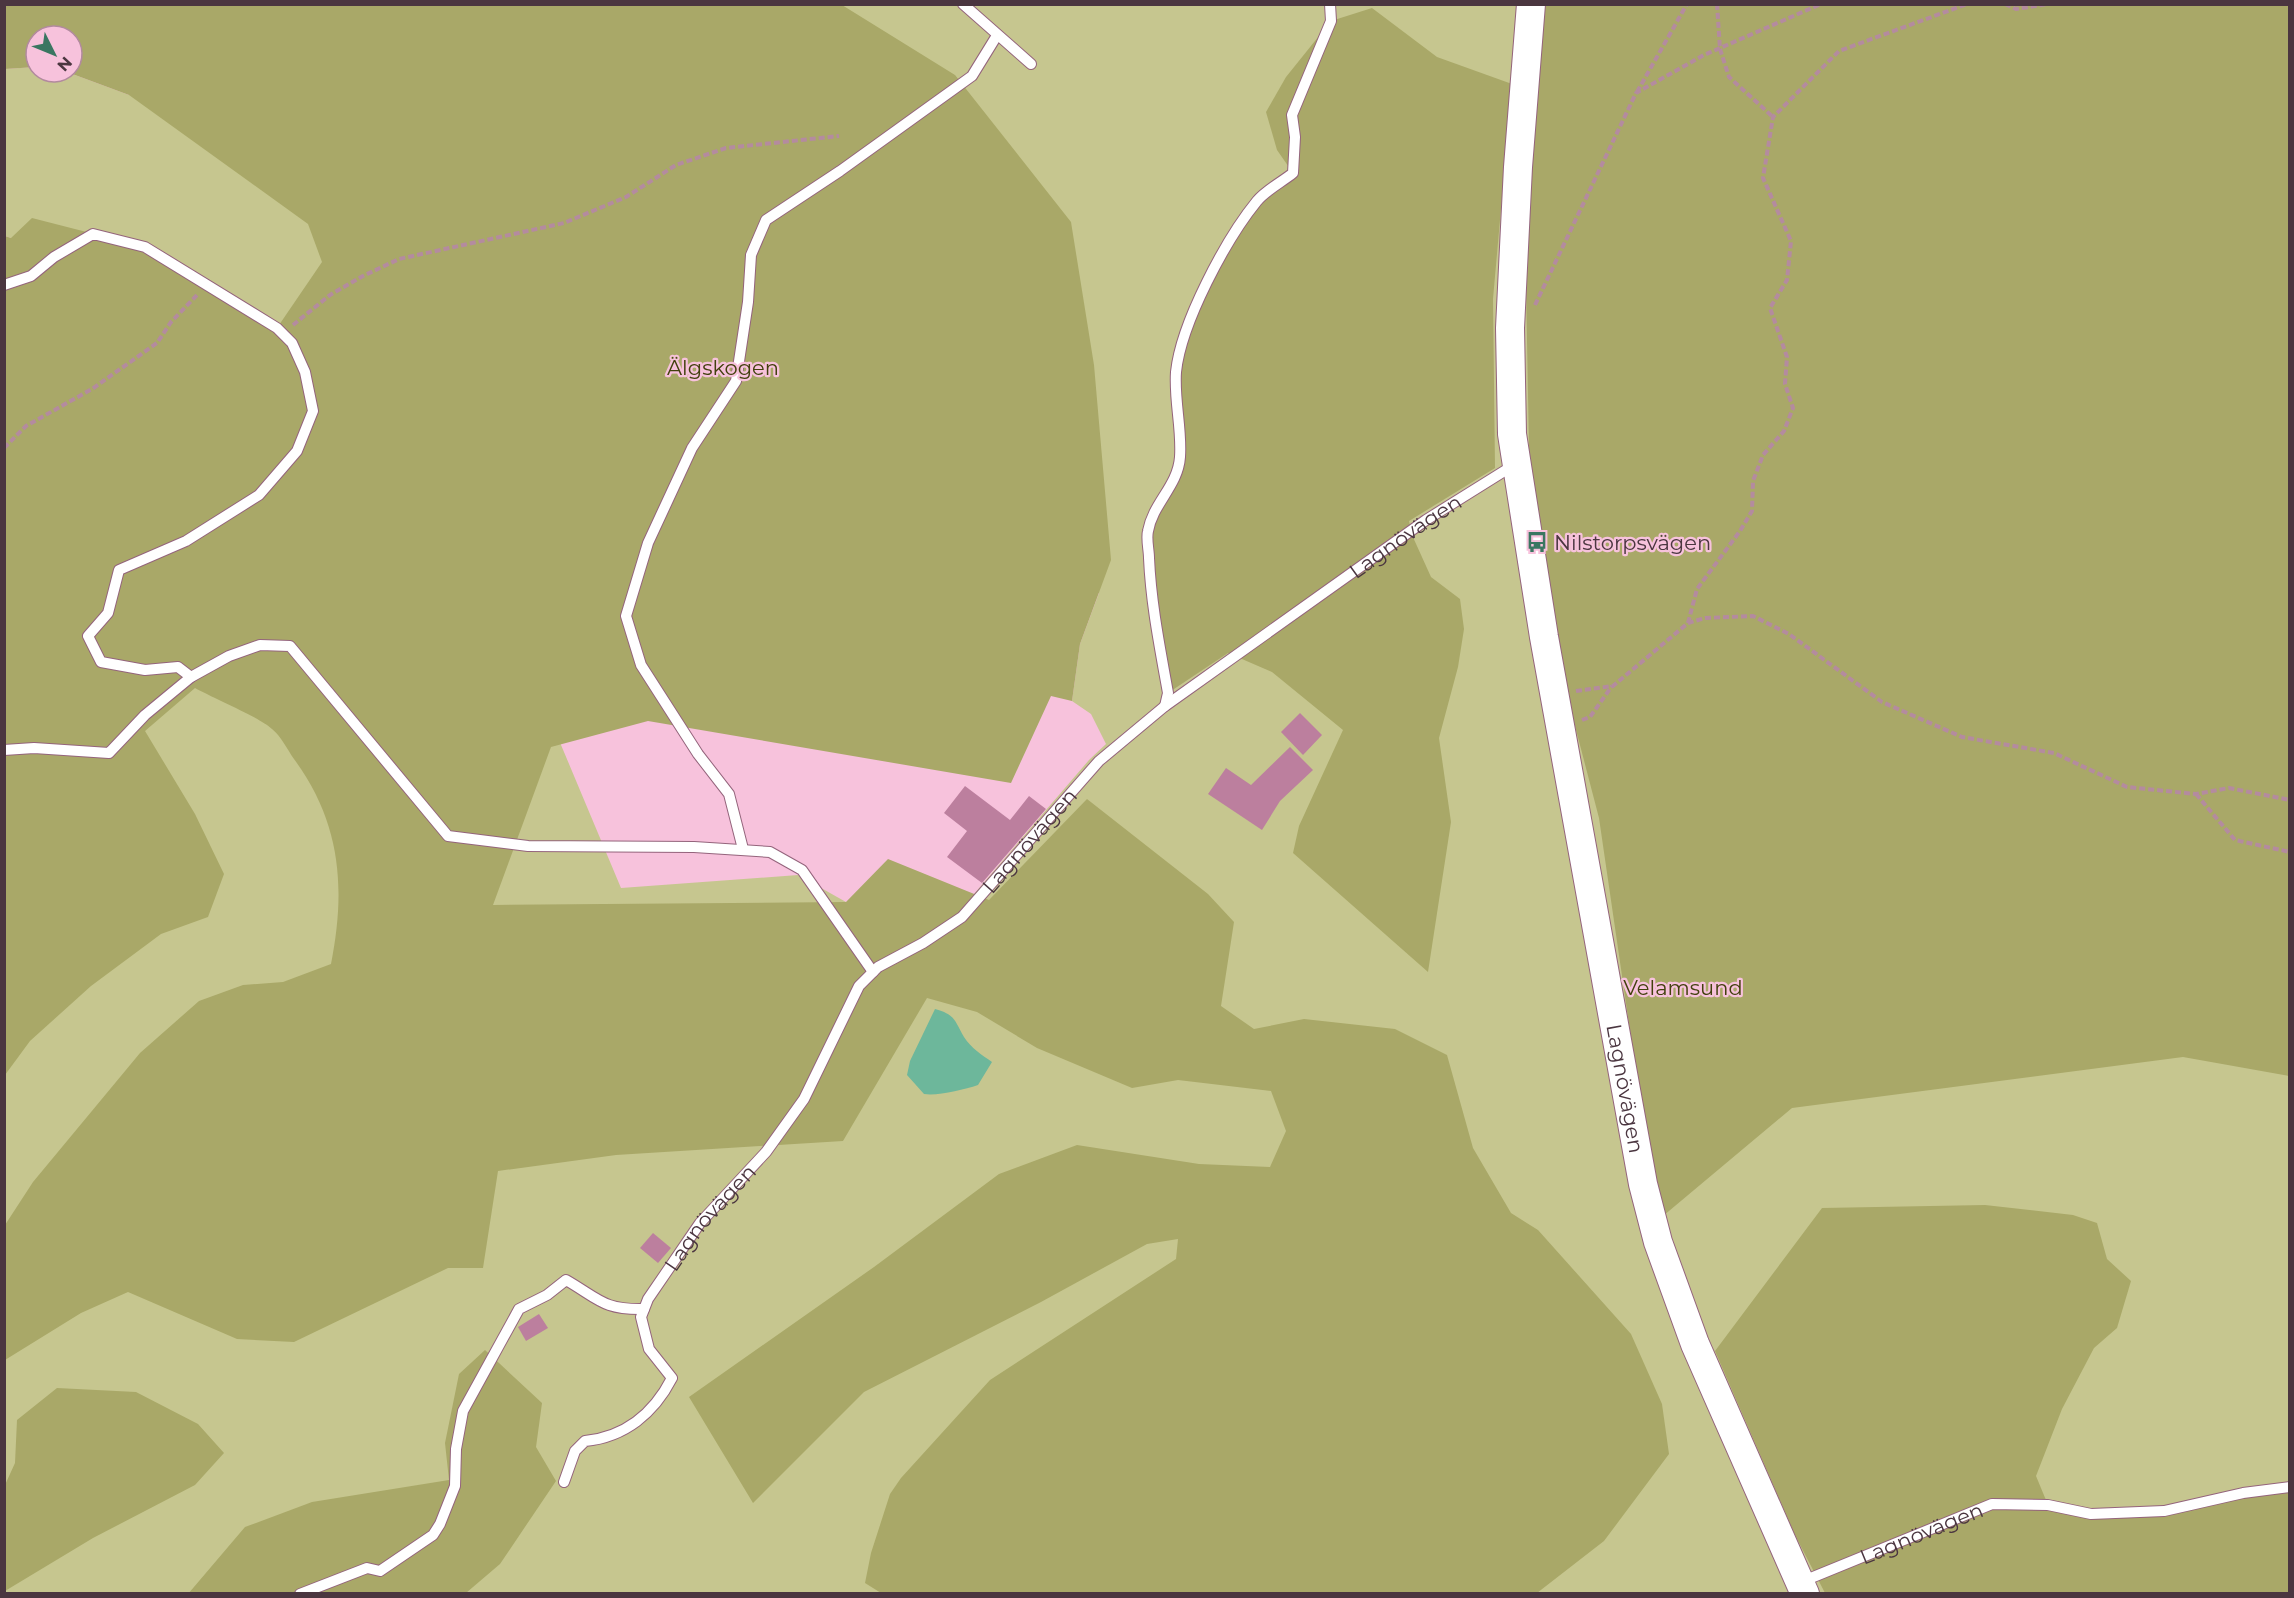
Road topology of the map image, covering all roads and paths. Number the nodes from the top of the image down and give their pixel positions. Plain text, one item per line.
1 (963, 4) edge
2 (1330, 4) edge
3 (1531, 4) edge
4 (1687, 4) edge
5 (1717, 4) edge
6 (1821, 4) edge
7 (1967, 4) edge
8 (2005, 4) edge
9 (2048, 4) edge
10 (996, 37) junction
11 (1720, 49) junction
12 (1031, 64) dead end
13 (1636, 93) junction
14 (1773, 117) junction
15 (839, 136) dead end
16 (4, 285) edge
17 (207, 285) junction
18 (1510, 328) junction
19 (282, 334) junction
20 (4, 448) edge
21 (1516, 464) junction
22 (1688, 623) junction
23 (191, 677) junction
24 (1568, 683) dead end
25 (1613, 686) junction
26 (1165, 706) junction
27 (1562, 728) junction
28 (4, 750) edge
29 (2196, 794) junction
30 (2289, 800) edge
31 (743, 849) junction
32 (2289, 852) edge
33 (873, 972) junction
34 (644, 1309) junction
35 (564, 1482) dead end
36 (2289, 1487) edge
37 (1802, 1588) edge
38 (300, 1593) edge

1 - 10 lane
2 - 26 lane
3 - 18 street, Lagnövägen
4 - 13 path
5 - 11 path
6 - 11 path
7 - 14 path
8 - 9 path
10 - 12 lane
10 - 31 lane
11 - 13 path
11 - 14 path
13 - 18 path
14 - 22 path
15 - 19 path
16 - 17 lane
17 - 19 lane
17 - 20 path
18 - 21 street, Lagnövägen
19 - 23 lane
21 - 26 lane, Lagnövägen
21 - 27 street, Lagnövägen
22 - 25 path
22 - 29 path
23 - 28 lane
23 - 31 lane
24 - 25 path
25 - 27 path
26 - 33 lane, Lagnövägen
27 - 37 street, Lagnövägen
29 - 30 path
29 - 32 path
31 - 33 lane
33 - 34 lane, Lagnövägen
34 - 35 lane
34 - 38 lane
36 - 37 lane, Lagnövägen

